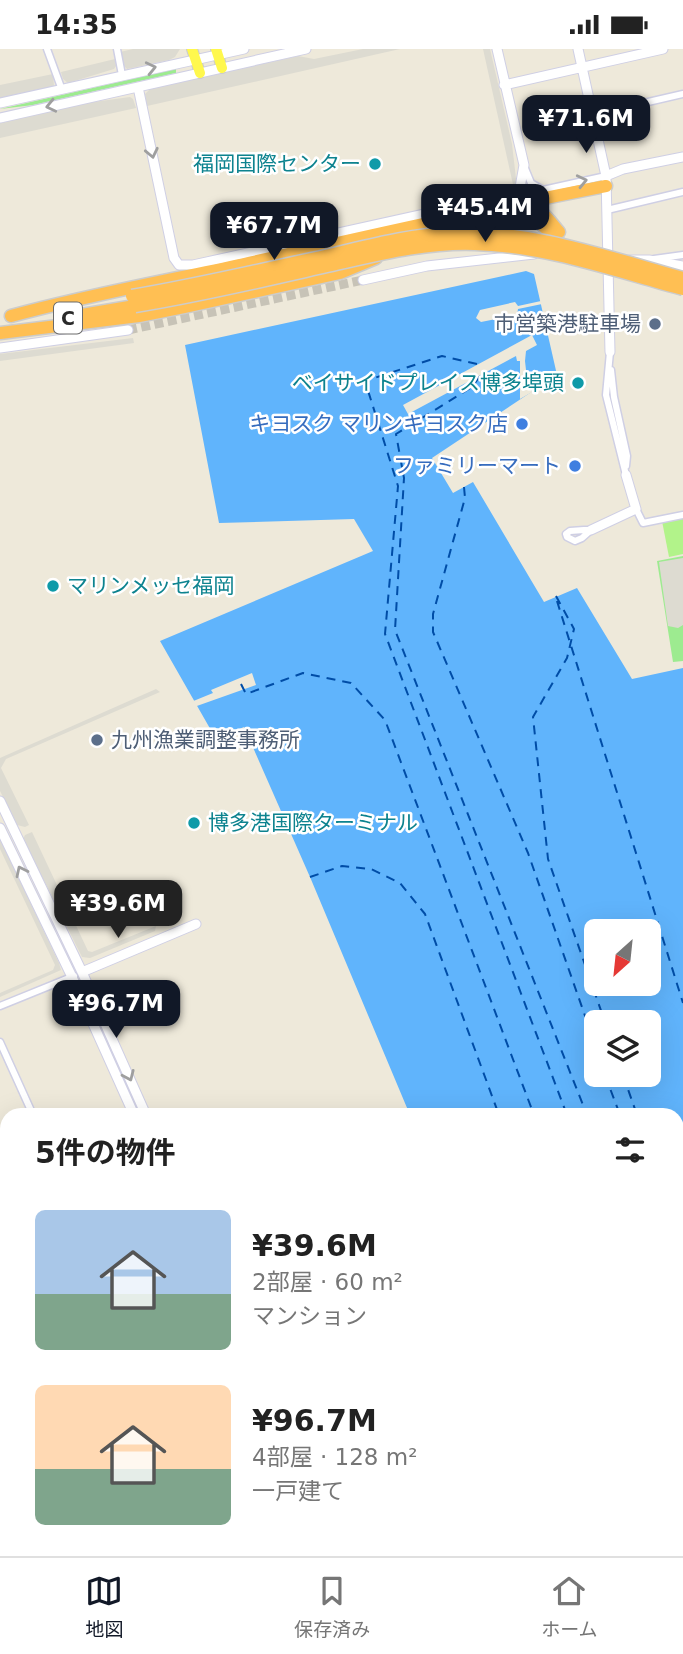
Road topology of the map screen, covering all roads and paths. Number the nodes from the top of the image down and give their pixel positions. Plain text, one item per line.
1 (47, 49) edge
2 (117, 49) edge
3 (244, 49) edge
4 (306, 49) edge
5 (496, 49) edge
6 (578, 49) edge
7 (663, 49) edge
8 (217, 51) edge
9 (194, 54) edge
10 (222, 68) junction
11 (582, 68) junction
12 (200, 73) junction
13 (122, 75) junction
14 (504, 85) junction
15 (138, 87) junction
16 (62, 90) junction
17 (683, 94) edge
18 (0, 103) edge
19 (592, 115) junction
20 (0, 118) edge
21 (683, 157) edge
22 (524, 165) junction
23 (606, 181) junction
24 (683, 192) edge
25 (490, 208) junction
26 (607, 210) junction
27 (683, 255) edge
28 (649, 260) junction
29 (607, 263) junction
30 (678, 265) edge
31 (683, 278) edge
32 (363, 280) tunnel mouth
33 (683, 288) edge
34 (5, 317) edge
35 (128, 330) tunnel mouth
36 (0, 331) edge
37 (0, 348) edge
38 (610, 352) joint
39 (626, 475) joint
40 (636, 509) junction
41 (683, 515) edge
42 (592, 530) dead end
43 (0, 801) edge
44 (0, 828) edge
45 (196, 924) dead end
46 (82, 972) junction
47 (72, 977) junction
48 (0, 1006) edge
49 (0, 1042) edge
50 (30, 1108) edge
51 (131, 1108) edge
52 (143, 1108) edge

1 - 16 street
2 - 13 street
3 - 8 street
4 - 10 street
5 - 14 street
6 - 11 street
7 - 11 street
8 - 9 street
8 - 10 main road
9 - 12 main road
13 -> 9 street
10 - 12 street
11 - 14 street
11 - 19 street
12 - 15 street
13 - 16 street
14 - 22 street
15 -> 20 street
15 -> 22 street
16 - 18 street
17 - 19 street
19 - 23 street
21 - 23 street
22 -> 23 street
23 - 25 highway
23 - 26 street
24 - 26 street
25 - 29 highway, bridge
25 - 34 highway
26 - 29 street
27 - 28 street
28 - 29 street
28 - 30 street
29 - 32 street
29 - 33 street, bridge
29 - 36 highway, bridge
29 - 38 street
31 - 34 highway, bridge
33 - 36 highway, C, bridge
35 - 37 street
38 - 39 street
39 - 40 street
40 - 41 street
40 - 42 street
43 - 46 street
47 -> 44 street
45 - 46 street
46 - 47 street
46 -> 52 street
47 - 48 street
47 - 51 street
49 - 50 street

